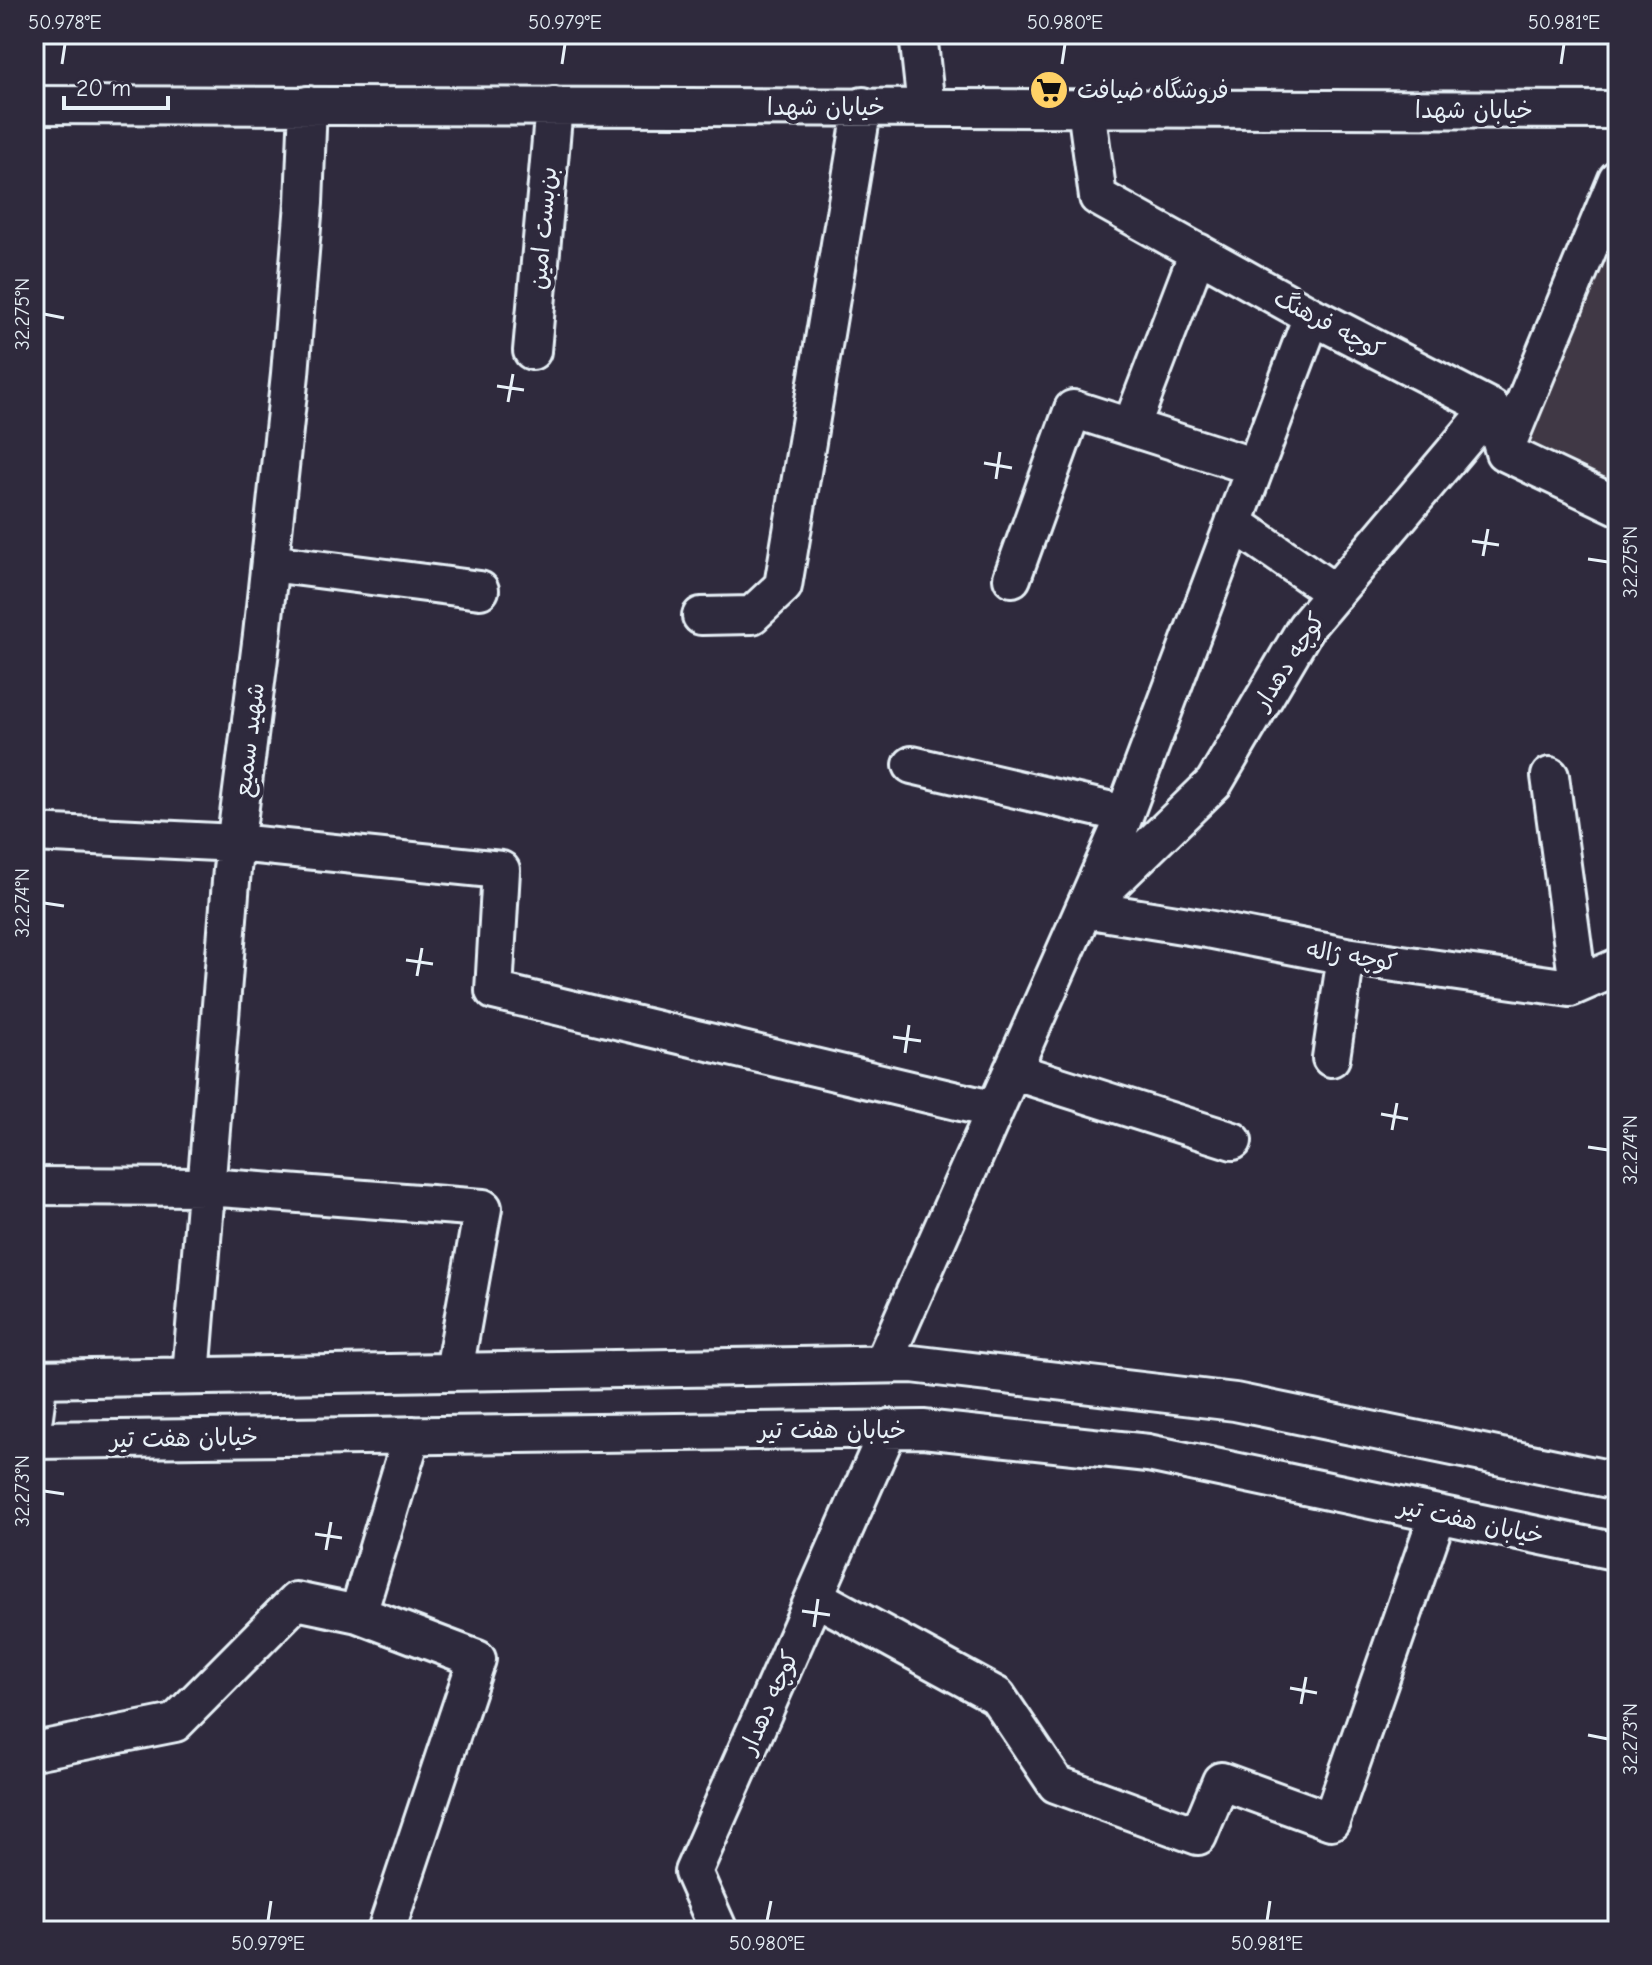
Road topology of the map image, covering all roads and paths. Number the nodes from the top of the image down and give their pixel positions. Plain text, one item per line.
1 (918, 34) edge
2 (34, 105) edge
3 (308, 105) junction
4 (554, 106) junction
5 (863, 106) junction
6 (926, 107) junction
7 (1086, 108) junction
8 (1618, 110) edge
9 (1617, 179) edge
10 (1198, 252) junction
11 (1312, 316) junction
12 (532, 351) dead end
13 (1491, 408) junction
14 (1131, 427) junction
15 (1504, 452) junction
16 (1255, 467) junction
17 (1618, 506) edge
18 (1234, 523) junction
19 (270, 563) junction
20 (1012, 578) dead end
21 (480, 590) dead end
22 (1335, 593) junction
23 (701, 616) dead end
24 (912, 765) dead end
25 (1550, 776) dead end
26 (1125, 814) junction
27 (34, 833) edge
28 (236, 843) junction
29 (1084, 909) junction
30 (1346, 956) junction
31 (1618, 967) edge
32 (1578, 984) junction
33 (1331, 1058) dead end
34 (1012, 1071) junction
35 (995, 1110) junction
36 (1233, 1141) dead end
37 (34, 1186) edge
38 (207, 1187) junction
39 (883, 1363) junction
40 (454, 1371) junction
41 (191, 1376) junction
42 (36, 1379) edge
43 (34, 1416) edge
44 (889, 1428) junction
45 (412, 1435) junction
46 (34, 1440) edge
47 (1618, 1481) edge
48 (1438, 1514) junction
49 (1618, 1552) edge
50 (815, 1597) junction
51 (358, 1614) junction
52 (34, 1751) edge
53 (386, 1931) edge
54 (719, 1931) edge

1 - 6 street
2 - 3 street, خیابان شهدا
3 - 4 street, خیابان شهدا
3 - 19 street, شهید سمیع
4 - 5 street, خیابان شهدا
4 - 12 street, بن‌بست امین
5 - 6 street, خیابان شهدا
5 - 23 street
6 - 7 street, خیابان شهدا
7 - 8 street, خیابان شهدا
7 - 10 street, کوچه فرهنگ
9 - 15 street
10 - 11 street, کوچه فرهنگ
10 - 14 street
11 - 13 street, کوچه فرهنگ
11 - 16 street, کوچه دهدار
13 - 15 street
13 - 22 street, کوچه دهدار
14 - 16 street
14 - 20 street
15 - 17 street
16 - 18 street, کوچه دهدار
18 - 22 street
18 - 26 street, کوچه دهدار
19 - 21 street
19 - 28 street, شهید سمیع
22 - 29 street, کوچه دهدار
24 - 26 street
25 - 32 street
26 - 29 street, کوچه دهدار
27 - 28 street
28 - 35 street
28 - 38 street, شهید سمیع
29 - 30 street, کوچه ژاله
29 - 34 street, کوچه دهدار
30 - 32 street, کوچه ژاله
30 - 33 street
31 - 32 street, کوچه ژاله
34 - 35 street, کوچه دهدار
34 - 36 street
35 - 39 street, کوچه دهدار
37 - 38 street
38 - 40 street
38 - 41 street, شهید سمیع
39 - 40 street
39 - 47 street
40 - 41 street
41 - 42 street
42 - 43 street
44 - 45 street, خیابان هفت تیر
44 - 48 street, خیابان هفت تیر
44 - 50 street, کوچه دهدار
45 - 46 street, خیابان هفت تیر
45 - 51 street
48 - 49 street, خیابان هفت تیر
48 - 50 street
50 - 54 street, کوچه دهدار
51 - 52 street
51 - 53 street

